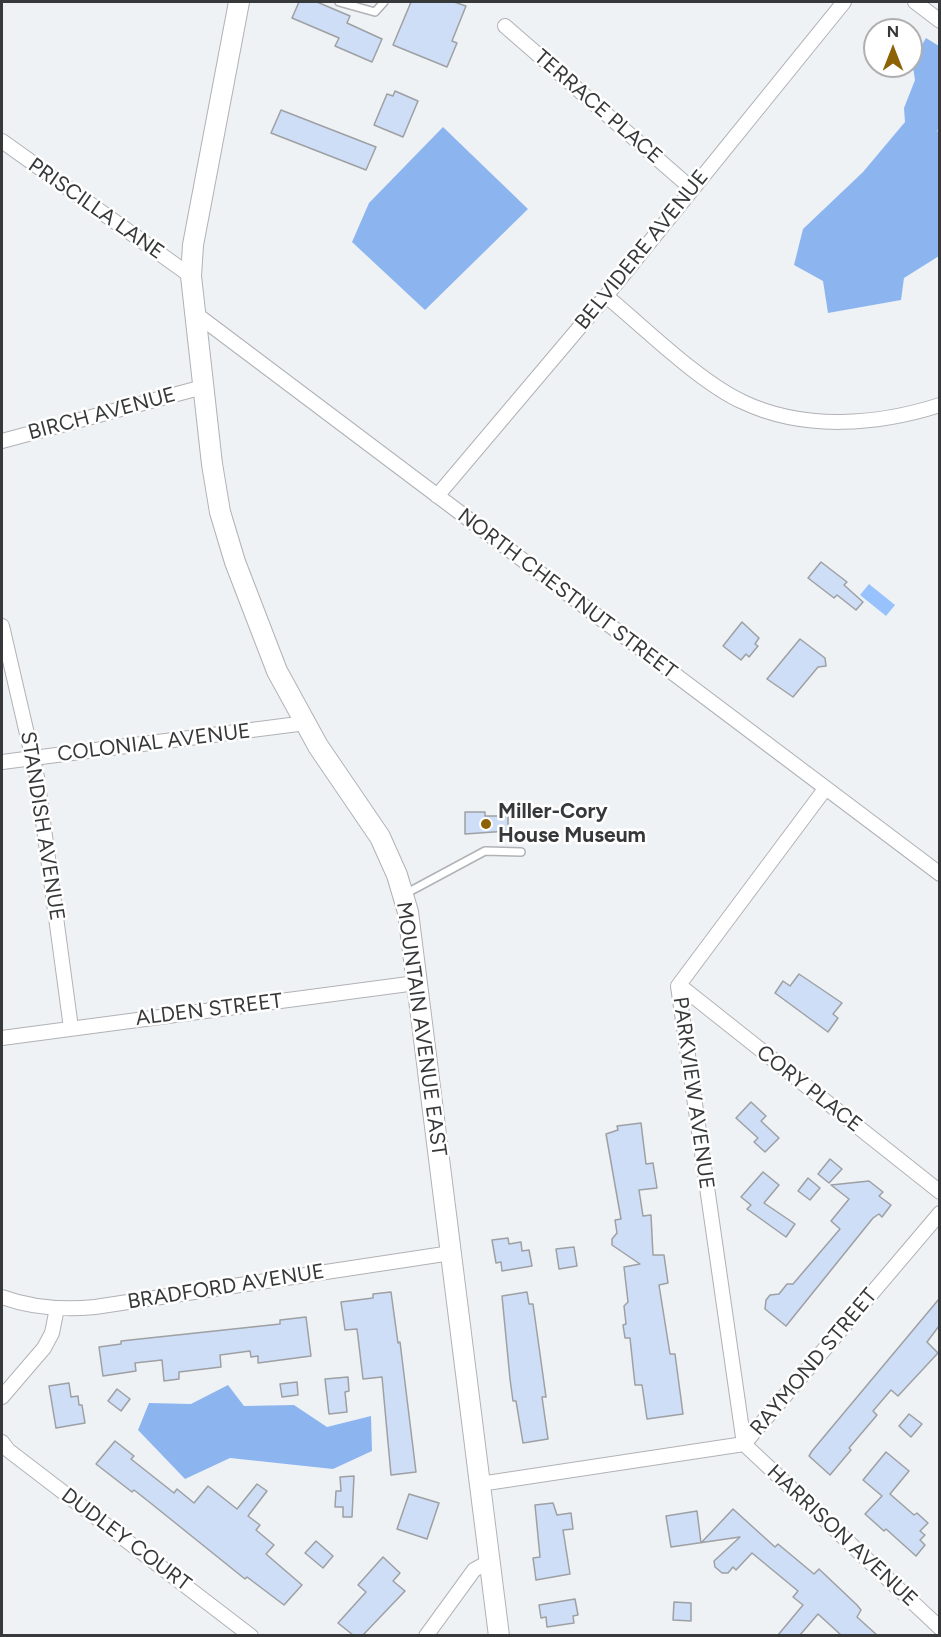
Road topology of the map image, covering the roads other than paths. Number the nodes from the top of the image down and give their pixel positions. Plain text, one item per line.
1 (239, 2) edge
2 (339, 2) edge
3 (384, 2) edge
4 (844, 2) edge
5 (915, 2) edge
6 (939, 21) edge
7 (505, 26) dead end
8 (2, 141) edge
9 (691, 188) junction
10 (191, 276) junction
11 (606, 296) junction
12 (196, 314) junction
13 (203, 387) junction
14 (939, 405) edge
15 (2, 441) edge
16 (437, 496) junction
17 (2, 626) edge
18 (306, 723) junction
19 (33, 758) junction
20 (2, 762) edge
21 (825, 789) junction
22 (521, 852) dead end
23 (939, 874) edge
24 (403, 895) junction
25 (416, 983) junction
26 (679, 985) junction
27 (71, 1028) junction
28 (2, 1038) edge
29 (939, 1192) edge
30 (939, 1213) edge
31 (451, 1254) junction
32 (2, 1297) edge
33 (57, 1308) junction
34 (2, 1397) edge
35 (2, 1442) edge
36 (744, 1444) junction
37 (480, 1484) junction
38 (490, 1561) junction
39 (935, 1627) edge
40 (251, 1635) edge
41 (426, 1635) edge
42 (499, 1635) edge

1 - 10 street, MOUNTAIN AVENUE EAST
2 - 3 lane
4 - 9 street, BELVIDERE AVENUE
5 - 6 street
7 - 9 street, TERRACE PLACE
8 - 10 street, PRISCILLA LANE
9 - 11 street, BELVIDERE AVENUE
10 - 12 street, MOUNTAIN AVENUE EAST
11 - 14 street
11 - 16 street, BELVIDERE AVENUE
12 - 13 street, MOUNTAIN AVENUE EAST
12 - 16 street, NORTH CHESTNUT STREET
13 - 15 street, BIRCH AVENUE
13 - 18 street, MOUNTAIN AVENUE EAST
16 - 21 street, NORTH CHESTNUT STREET
17 - 19 street, STANDISH AVENUE
18 - 19 street, COLONIAL AVENUE
18 - 24 street, MOUNTAIN AVENUE EAST
19 - 20 street, COLONIAL AVENUE
19 - 27 street, STANDISH AVENUE
21 - 23 street, NORTH CHESTNUT STREET
21 - 26 street, PARKVIEW AVENUE
22 - 24 lane
24 - 25 street, MOUNTAIN AVENUE EAST
25 - 27 street, ALDEN STREET
25 - 31 street, MOUNTAIN AVENUE EAST
26 - 29 street, CORY PLACE
26 - 36 street, PARKVIEW AVENUE
27 - 28 street, ALDEN STREET
30 - 36 street, RAYMOND STREET
31 - 33 street, BRADFORD AVENUE
31 - 37 street, MOUNTAIN AVENUE EAST
32 - 33 street, BRADFORD AVENUE
33 - 34 street
35 - 40 street, DUDLEY COURT
36 - 37 street, RAYMOND STREET
36 - 39 street, HARRISON AVENUE
37 - 38 street, MOUNTAIN AVENUE EAST
38 - 41 street
38 - 42 street, MOUNTAIN AVENUE EAST

